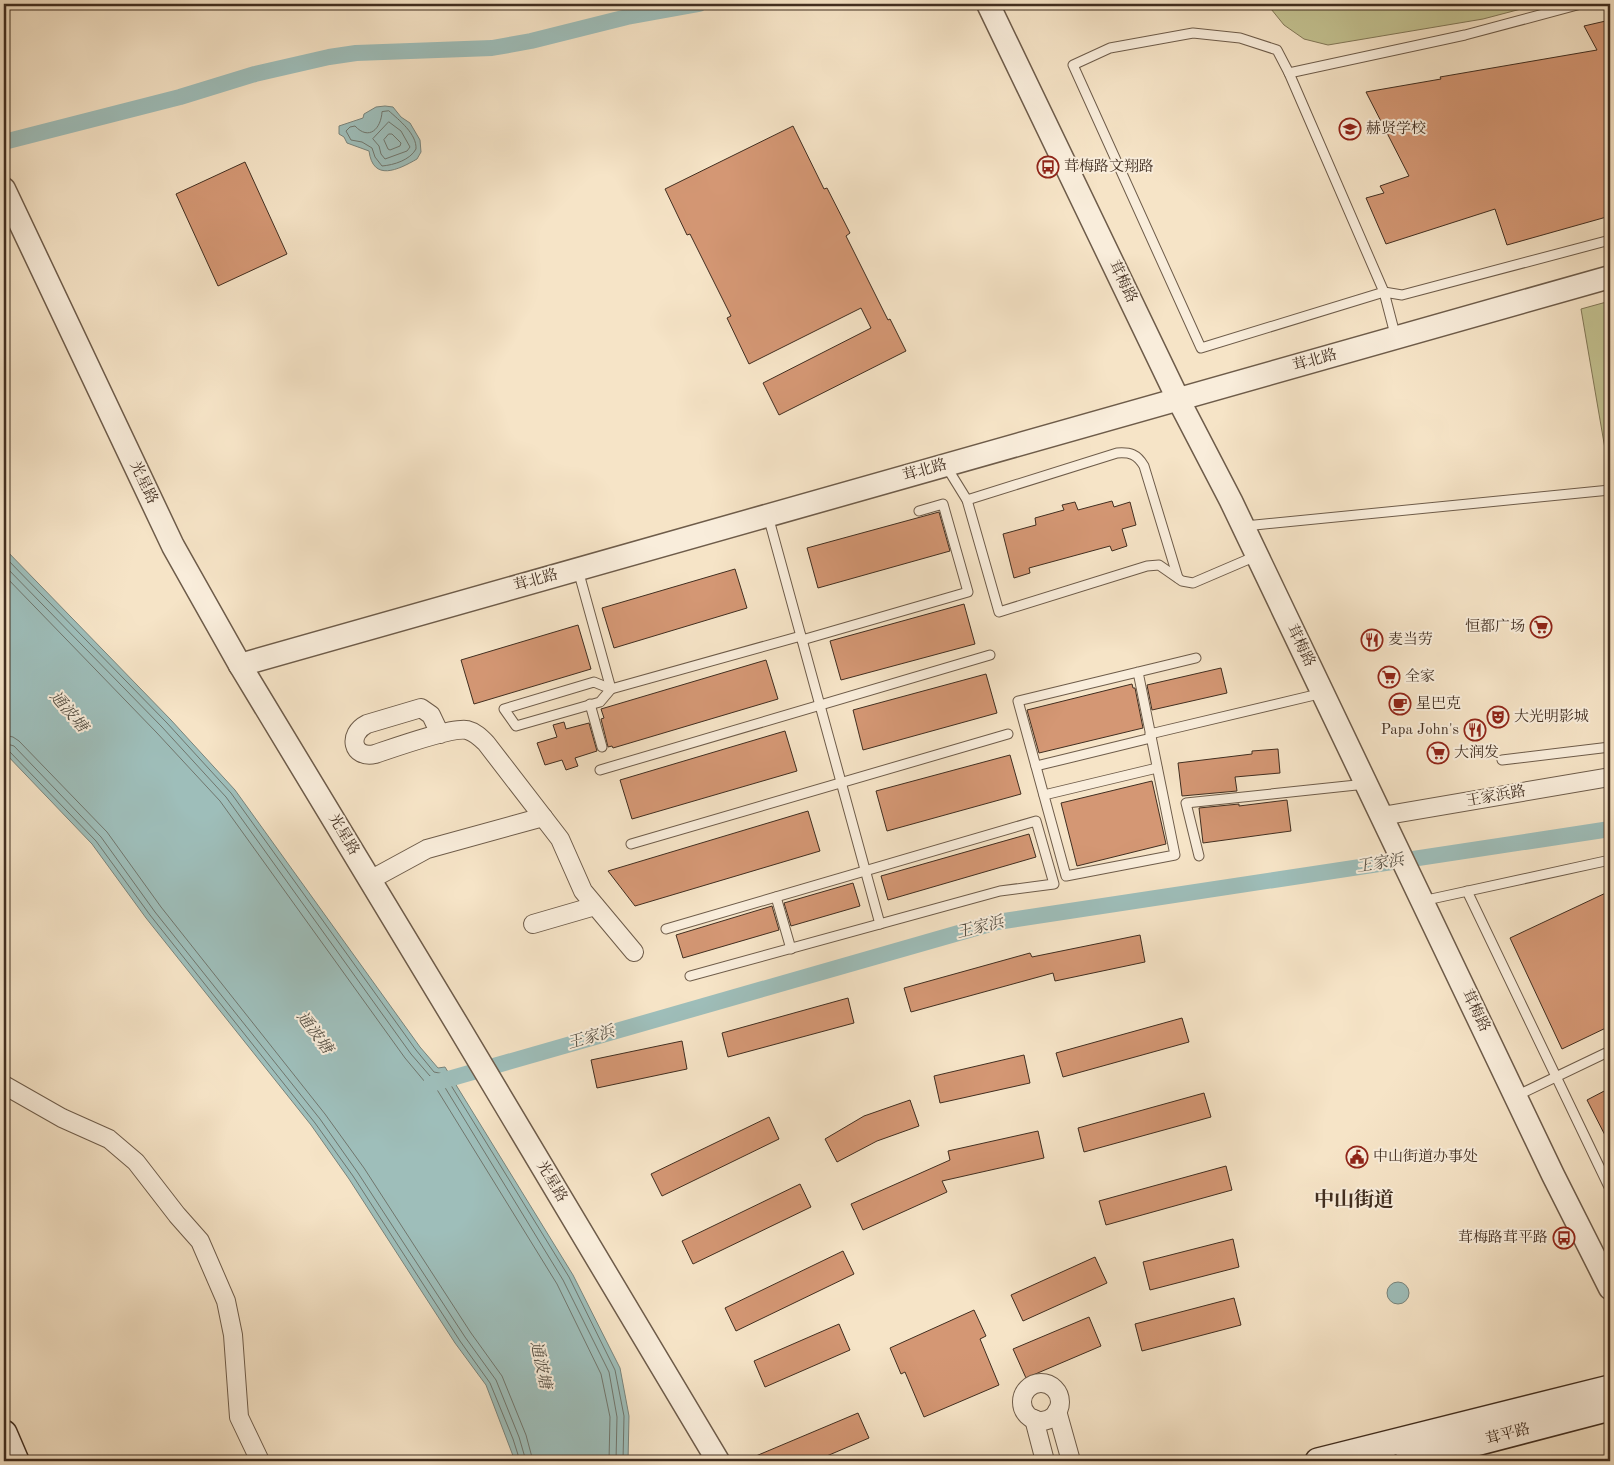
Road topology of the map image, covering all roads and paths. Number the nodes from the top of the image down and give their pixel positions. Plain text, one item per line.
1 (988, 4) edge
2 (1581, 4) edge
3 (1289, 73) junction
4 (4, 190) edge
5 (1610, 240) edge
6 (1610, 277) edge
7 (1384, 292) junction
8 (1396, 338) junction
9 (1178, 399) junction
10 (946, 465) junction
11 (1610, 490) edge
12 (967, 500) junction
13 (919, 511) dead end
14 (768, 516) junction
15 (1243, 526) junction
16 (1257, 556) junction
17 (578, 569) junction
18 (1178, 578) junction
19 (801, 638) junction
20 (990, 655) dead end
21 (1196, 658) dead end
22 (240, 665) junction
23 (1138, 672) junction
24 (612, 689) junction
25 (1323, 693) junction
26 (590, 704) junction
27 (820, 705) junction
28 (440, 734) dead end
29 (1008, 734) dead end
30 (1151, 736) junction
31 (602, 747) dead end
32 (1610, 747) edge
33 (1502, 760) dead end
34 (1036, 766) junction
35 (1157, 768) junction
36 (600, 770) dead end
37 (1610, 777) edge
38 (841, 783) junction
39 (1367, 784) junction
40 (1044, 795) junction
41 (543, 817) junction
42 (1386, 826) junction
43 (631, 844) dead end
44 (1199, 856) dead end
45 (1610, 860) edge
46 (866, 871) junction
47 (370, 880) junction
48 (1467, 891) junction
49 (1420, 896) junction
50 (776, 897) junction
51 (596, 906) junction
52 (533, 924) dead end
53 (880, 924) junction
54 (666, 929) dead end
55 (791, 948) junction
56 (634, 952) dead end
57 (690, 976) dead end
58 (1610, 1051) edge
59 (1556, 1076) junction
60 (4, 1085) edge
61 (1516, 1096) junction
62 (1610, 1189) edge
63 (1610, 1288) edge
64 (1610, 1388) edge
65 (1610, 1408) edge
66 (1057, 1411) junction
67 (1034, 1419) junction
68 (4, 1433) edge
69 (16, 1461) edge
70 (260, 1461) edge
71 (718, 1461) edge
72 (1044, 1461) edge
73 (1071, 1461) edge
74 (1318, 1461) edge
75 (1407, 1461) edge

1 - 9 street, 茸梅路
2 - 3 lane
3 - 7 lane
3 - 7 lane
4 - 22 street, 光星路
5 - 7 lane
6 - 8 street, 茸北路
7 - 8 lane
8 - 9 street, 茸北路
9 - 10 street, 茸北路
9 - 15 street, 茸梅路
10 - 12 lane
10 - 14 street, 茸北路
11 - 15 lane
12 - 18 lane
12 - 18 lane
13 - 19 lane
14 - 17 street, 茸北路
14 - 19 lane
15 - 16 street, 茸梅路
16 - 18 lane
16 - 25 street, 茸梅路
17 - 22 street, 茸北路
17 - 24 lane
19 - 24 lane
19 - 27 lane
20 - 27 lane
21 - 23 lane
22 - 47 street, 光星路
23 - 30 lane
23 - 34 lane
24 - 26 lane
24 - 26 lane
25 - 30 lane
25 - 39 street, 茸梅路
26 - 31 lane
27 - 36 lane
27 - 38 lane
28 - 41 street
29 - 38 lane
30 - 34 lane
30 - 35 lane
32 - 33 lane
34 - 40 lane
35 - 40 lane
35 - 40 lane
37 - 42 street, 王家浜路
38 - 43 lane
38 - 46 lane
39 - 42 street, 茸梅路
39 - 44 lane
41 - 47 street
41 - 51 street
42 - 49 street, 茸梅路
45 - 48 lane
46 - 50 lane
46 - 53 lane
46 - 53 lane
47 - 71 street, 光星路
48 - 49 lane
48 - 59 lane
49 - 61 street, 茸梅路
50 - 54 lane
50 - 55 lane
51 - 52 street
51 - 56 street
53 - 55 lane
55 - 57 lane
58 - 59 lane
59 - 61 lane
59 - 62 lane
60 - 70 street
61 - 63 street, 茸梅路
64 - 74 main road
65 - 75 main road, 茸平路
66 - 67 street
66 - 67 street
66 - 73 street
67 - 72 street
68 - 69 main road

